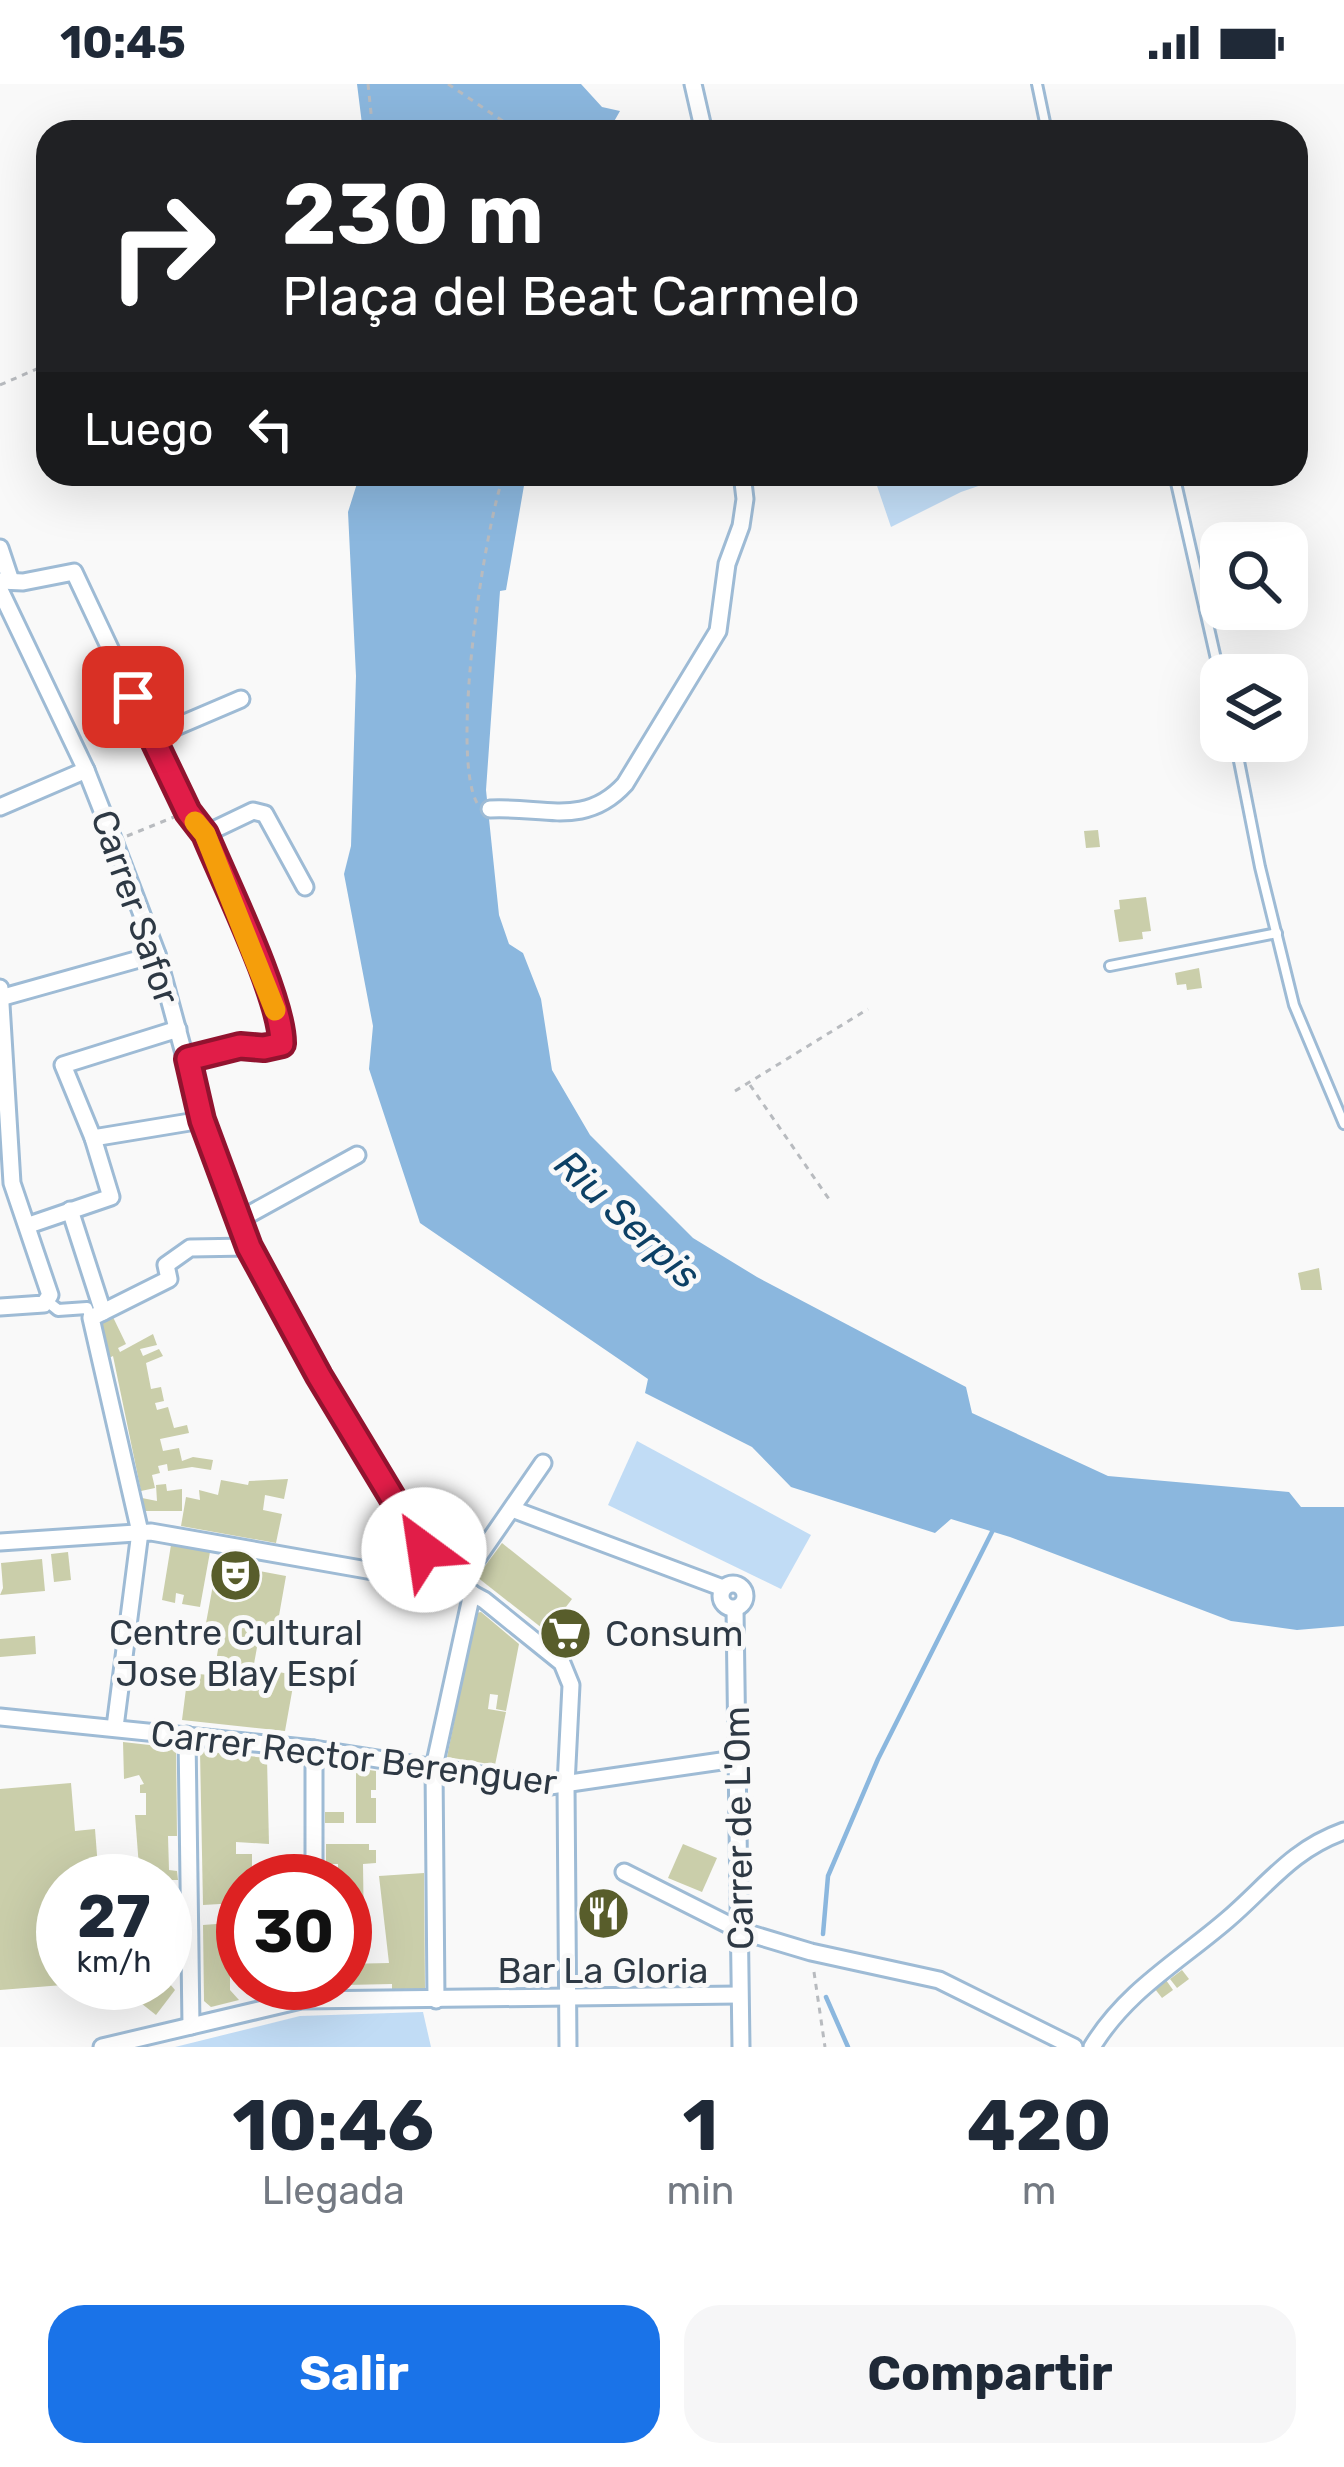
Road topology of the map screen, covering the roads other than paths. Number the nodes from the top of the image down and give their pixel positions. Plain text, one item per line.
1 (693, 84) edge
2 (1037, 84) edge
3 (701, 120) edge
4 (1044, 120) edge
5 (743, 486) edge
6 (1177, 486) edge
7 (0, 548) edge
8 (4, 584) edge
9 (1215, 654) edge
10 (241, 699) dead end
11 (152, 737) junction
12 (1240, 762) edge
13 (86, 770) junction
14 (0, 807) edge
15 (490, 809) road end
16 (205, 834) junction
17 (305, 887) dead end
18 (1277, 933) junction
19 (157, 954) junction
20 (1110, 966) dead end
21 (0, 988) edge
22 (0, 998) edge
23 (178, 1029) junction
24 (188, 1059) junction
25 (202, 1120) junction
26 (1344, 1124) edge
27 (93, 1138) junction
28 (357, 1156) dead end
29 (70, 1210) junction
30 (0, 1218) edge
31 (26, 1220) junction
32 (237, 1220) junction
33 (249, 1247) junction
34 (47, 1301) junction
35 (0, 1307) edge
36 (97, 1315) junction
37 (543, 1463) dead end
38 (512, 1509) junction
39 (140, 1532) junction
40 (0, 1542) edge
41 (457, 1588) junction
42 (0, 1717) edge
43 (115, 1727) junction
44 (187, 1735) junction
45 (314, 1749) junction
46 (735, 1759) junction
47 (434, 1767) junction
48 (566, 1785) junction
49 (1344, 1831) edge
50 (314, 1854) edge
51 (624, 1872) dead end
52 (741, 1931) junction
53 (739, 1995) junction
54 (372, 1996) edge
55 (568, 1999) junction
56 (436, 2000) junction
57 (257, 2010) edge
58 (191, 2026) junction
59 (121, 2045) edge
60 (102, 2047) edge
61 (568, 2047) edge
62 (741, 2047) edge
63 (1074, 2047) edge
64 (1092, 2047) edge

1 - 3 street
2 - 4 lane
5 - 15 street
6 - 9 lane
7 - 8 street, Carrer Safor
8 - 11 street
8 - 13 street, Carrer Safor
10 - 11 street
11 - 16 street
12 - 18 lane
13 - 14 street
13 - 19 street, Carrer Safor
16 - 17 street
16 - 24 street
18 - 20 lane
18 - 26 lane
19 - 22 street
19 - 23 street, Carrer Safor
21 - 22 street
22 - 31 street
23 - 24 street, Carrer Safor
23 - 27 street
24 - 25 street, Carrer Safor
25 - 27 street
25 - 32 street, Carrer Safor
27 - 29 street
28 - 32 street
29 - 31 street
29 - 36 street
30 - 31 street
31 - 34 street
32 - 33 street, Carrer Safor
33 - 36 street
33 - 41 street, Carrer Safor
34 - 35 street
34 - 36 street
36 - 39 street
37 - 38 street
38 - 41 street
38 - 46 street, Carrer de L'Om
39 - 40 street
39 - 41 street
39 - 43 street
41 - 47 street
41 - 48 street
42 - 43 street, Carrer Rector Berenguer
43 - 44 street, Carrer Rector Berenguer
44 - 45 street, Carrer Rector Berenguer
44 - 58 street
45 - 47 street, Carrer Rector Berenguer
45 - 50 street
46 - 48 street, Carrer Rector Berenguer
46 - 52 street, Carrer de L'Om
47 - 48 street, Carrer Rector Berenguer
47 - 56 street
48 - 55 street
49 - 64 street
51 - 52 street
52 - 53 street, Carrer de L'Om
52 - 63 street
53 - 55 street
53 - 62 street, Carrer de L'Om
54 - 56 street
55 - 56 street
55 - 61 street
57 - 58 street
58 - 59 street
59 - 60 street

